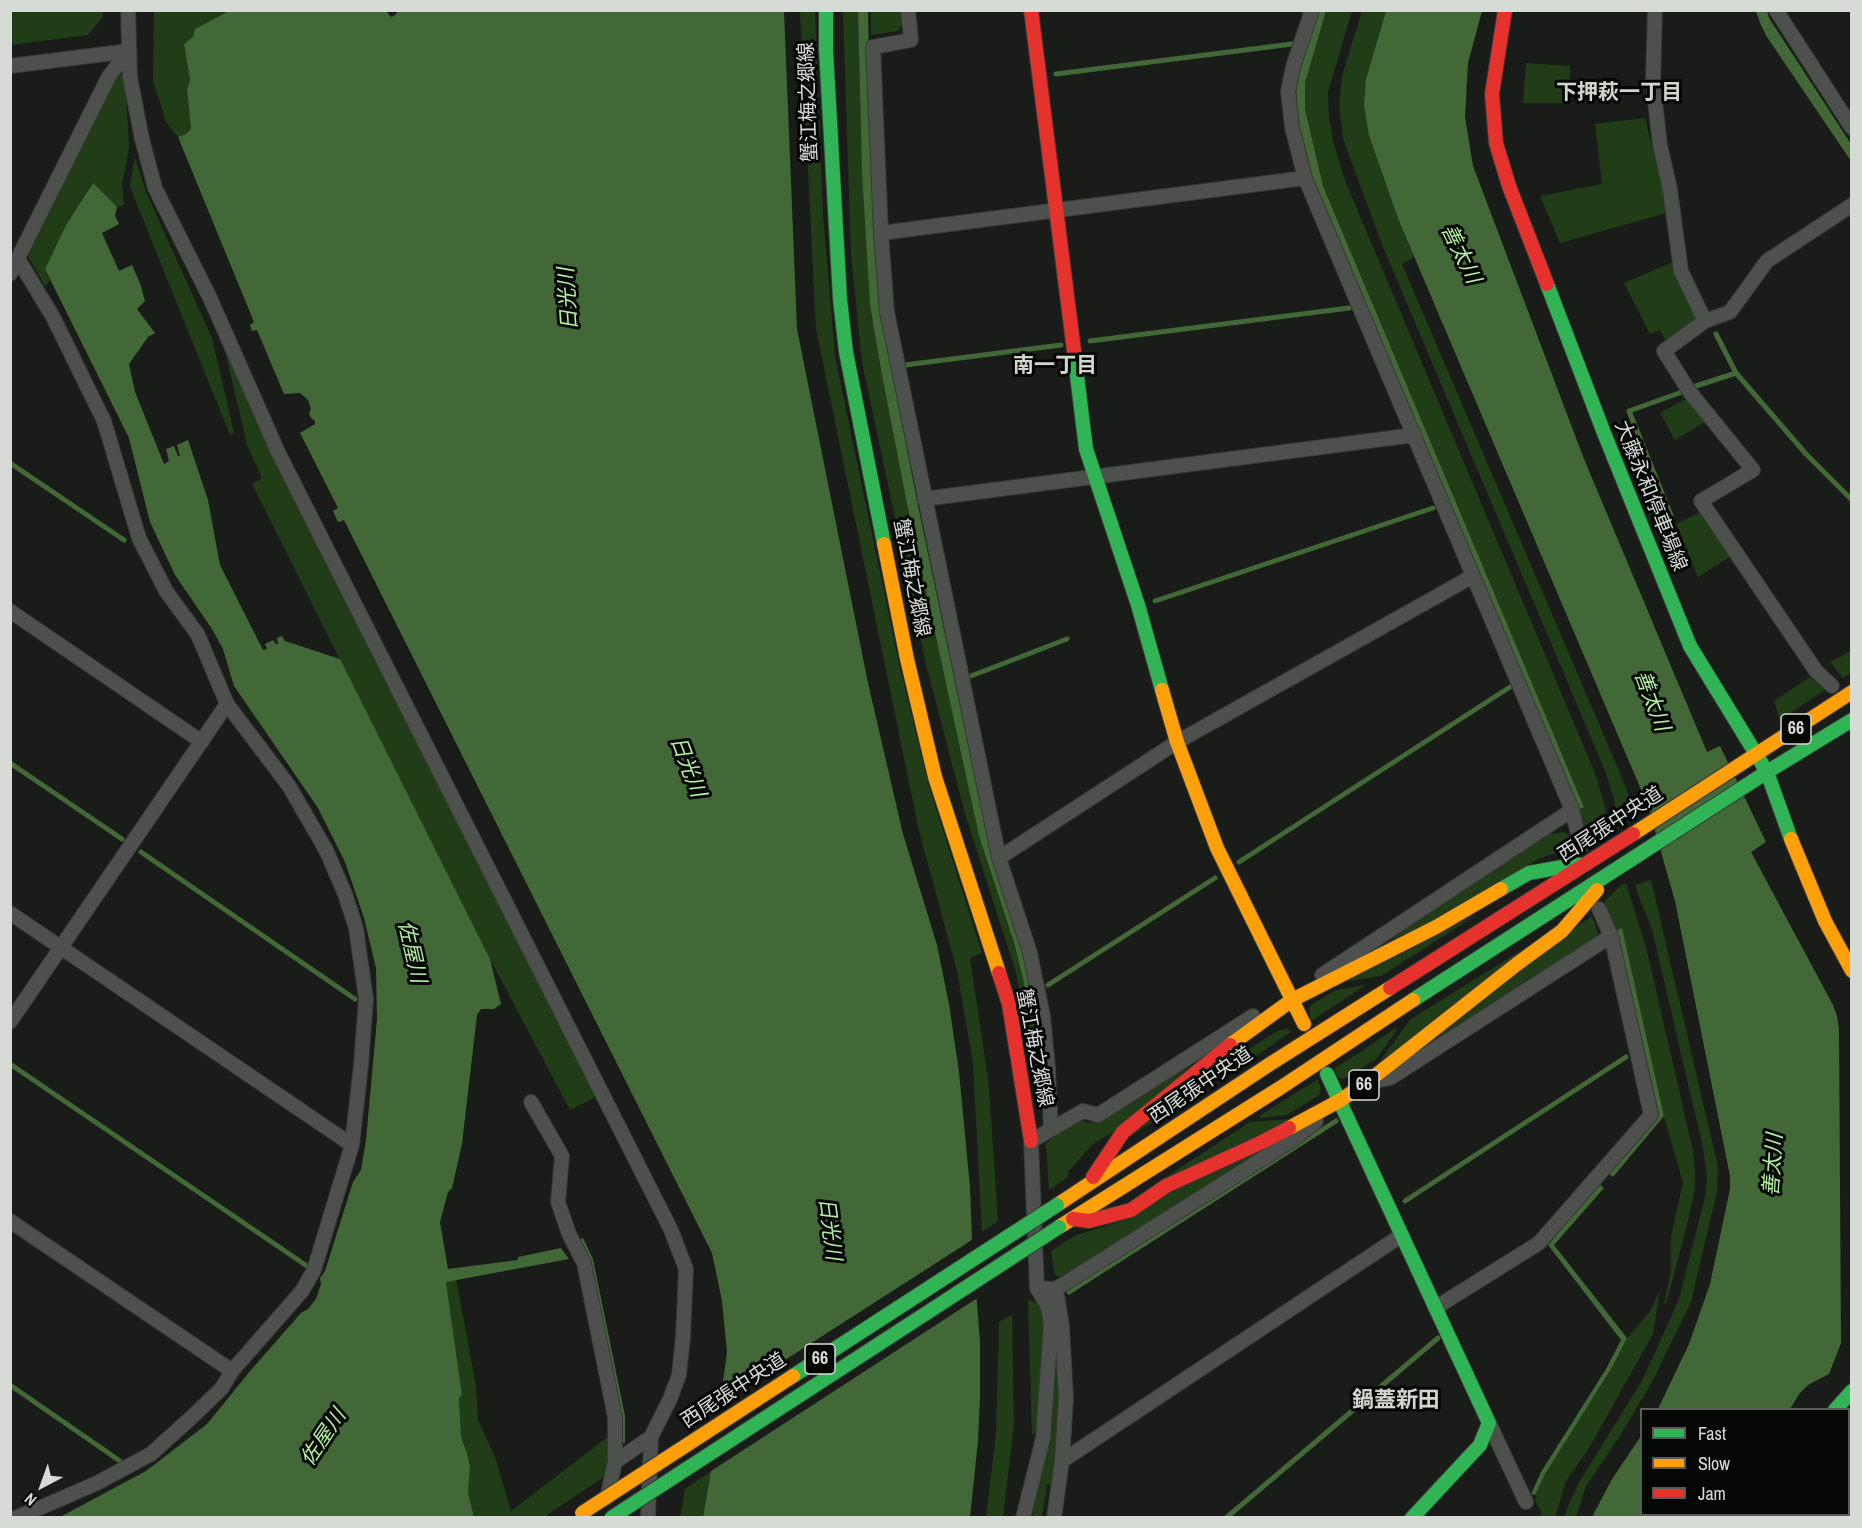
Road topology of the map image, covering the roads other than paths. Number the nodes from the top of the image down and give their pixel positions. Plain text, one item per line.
1 (128, 10) edge
2 (826, 10) edge
3 (908, 10) edge
4 (1031, 10) edge
5 (1312, 10) edge
6 (1505, 10) edge
7 (1655, 10) edge
8 (1776, 10) edge
9 (129, 51) junction
10 (10, 66) edge
11 (1851, 128) edge
12 (1305, 178) junction
13 (1851, 205) edge
14 (1055, 211) junction
15 (881, 233) junction
16 (18, 258) junction
17 (10, 274) edge
18 (1704, 321) junction
19 (1414, 435) junction
20 (1095, 478) junction
21 (924, 500) junction
22 (1473, 576) junction
23 (10, 611) edge
24 (1832, 686) dead end
25 (1851, 692) edge
26 (227, 704) junction
27 (1851, 720) edge
28 (202, 742) junction
29 (1177, 742) junction
30 (1758, 754) junction
31 (1767, 772) junction
32 (1572, 810) junction
33 (1581, 846) dead end
34 (999, 858) junction
35 (1591, 861) junction
36 (1611, 873) junction
37 (1599, 909) dead end
38 (10, 913) edge
39 (1611, 936) junction
40 (61, 947) junction
41 (1851, 971) edge
42 (1291, 998) junction
43 (10, 1022) edge
44 (1304, 1024) dead end
45 (1327, 1074) dead end
46 (1366, 1083) junction
47 (1340, 1101) junction
48 (531, 1102) dead end
49 (1051, 1130) junction
50 (1031, 1141) junction
51 (352, 1145) junction
52 (1088, 1185) junction
53 (1071, 1218) junction
54 (10, 1221) edge
55 (1402, 1235) junction
56 (1037, 1288) junction
57 (1056, 1289) junction
58 (1435, 1308) junction
59 (232, 1371) junction
60 (1851, 1390) edge
61 (1837, 1408) edge
62 (1489, 1423) junction
63 (651, 1437) junction
64 (1062, 1461) junction
65 (615, 1462) junction
66 (1526, 1502) dead end
67 (579, 1515) edge
68 (15, 1518) edge
69 (603, 1518) edge
70 (611, 1518) edge
71 (648, 1518) edge
72 (1023, 1518) edge
73 (1054, 1518) edge
74 (1412, 1518) edge

1 - 9 street
2 - 50 main road, 蟹江梅之郷線
3 - 15 street
4 - 14 main road
5 - 12 street
6 - 30 main road, 大藤永和停車場線
7 - 18 street
8 - 11 street
9 - 10 street
9 - 16 street
9 - 63 street
12 - 14 street
12 - 19 street
13 - 18 street
14 - 15 street
14 - 20 main road
15 - 21 street
16 - 17 street
16 - 26 street
18 - 24 street
19 - 20 street
19 - 22 street
20 - 21 street
20 - 29 main road
21 - 34 street
22 - 29 street
22 - 32 street
23 - 28 street
25 - 30 main road, 西尾張中央道 / 66
26 - 28 street
26 - 51 street
27 - 31 main road, 西尾張中央道 / 66
28 - 40 street
29 - 34 street
29 - 42 main road
30 - 31 main road, 大藤永和停車場線
30 - 35 main road, 西尾張中央道 / 66
31 - 36 main road, 西尾張中央道 / 66
31 - 41 main road, 大藤永和停車場線
32 - 33 street
32 - 42 street
34 - 49 street
35 - 42 main road, 66
35 - 52 main road, 西尾張中央道 / 66
36 - 46 main road, 66
36 - 53 main road, 西尾張中央道 / 66
37 - 39 street
38 - 40 street
39 - 46 street
39 - 58 street
40 - 43 street
40 - 51 street
42 - 44 main road
42 - 49 street
42 - 52 main road, 66
45 - 47 main road
46 - 47 main road, 66
47 - 53 main road, 66
47 - 55 main road
47 - 57 street
48 - 65 street
49 - 50 street
50 - 56 street
51 - 59 street
52 - 67 main road, 西尾張中央道 / 66, bridge
53 - 70 main road, 西尾張中央道 / 66, bridge
54 - 59 street
55 - 58 main road
55 - 64 street
56 - 57 street
56 - 72 street
57 - 64 street
58 - 62 main road
59 - 68 street
60 - 61 main road
62 - 66 street
62 - 74 main road
63 - 65 street
63 - 71 street
64 - 73 street
65 - 69 street

